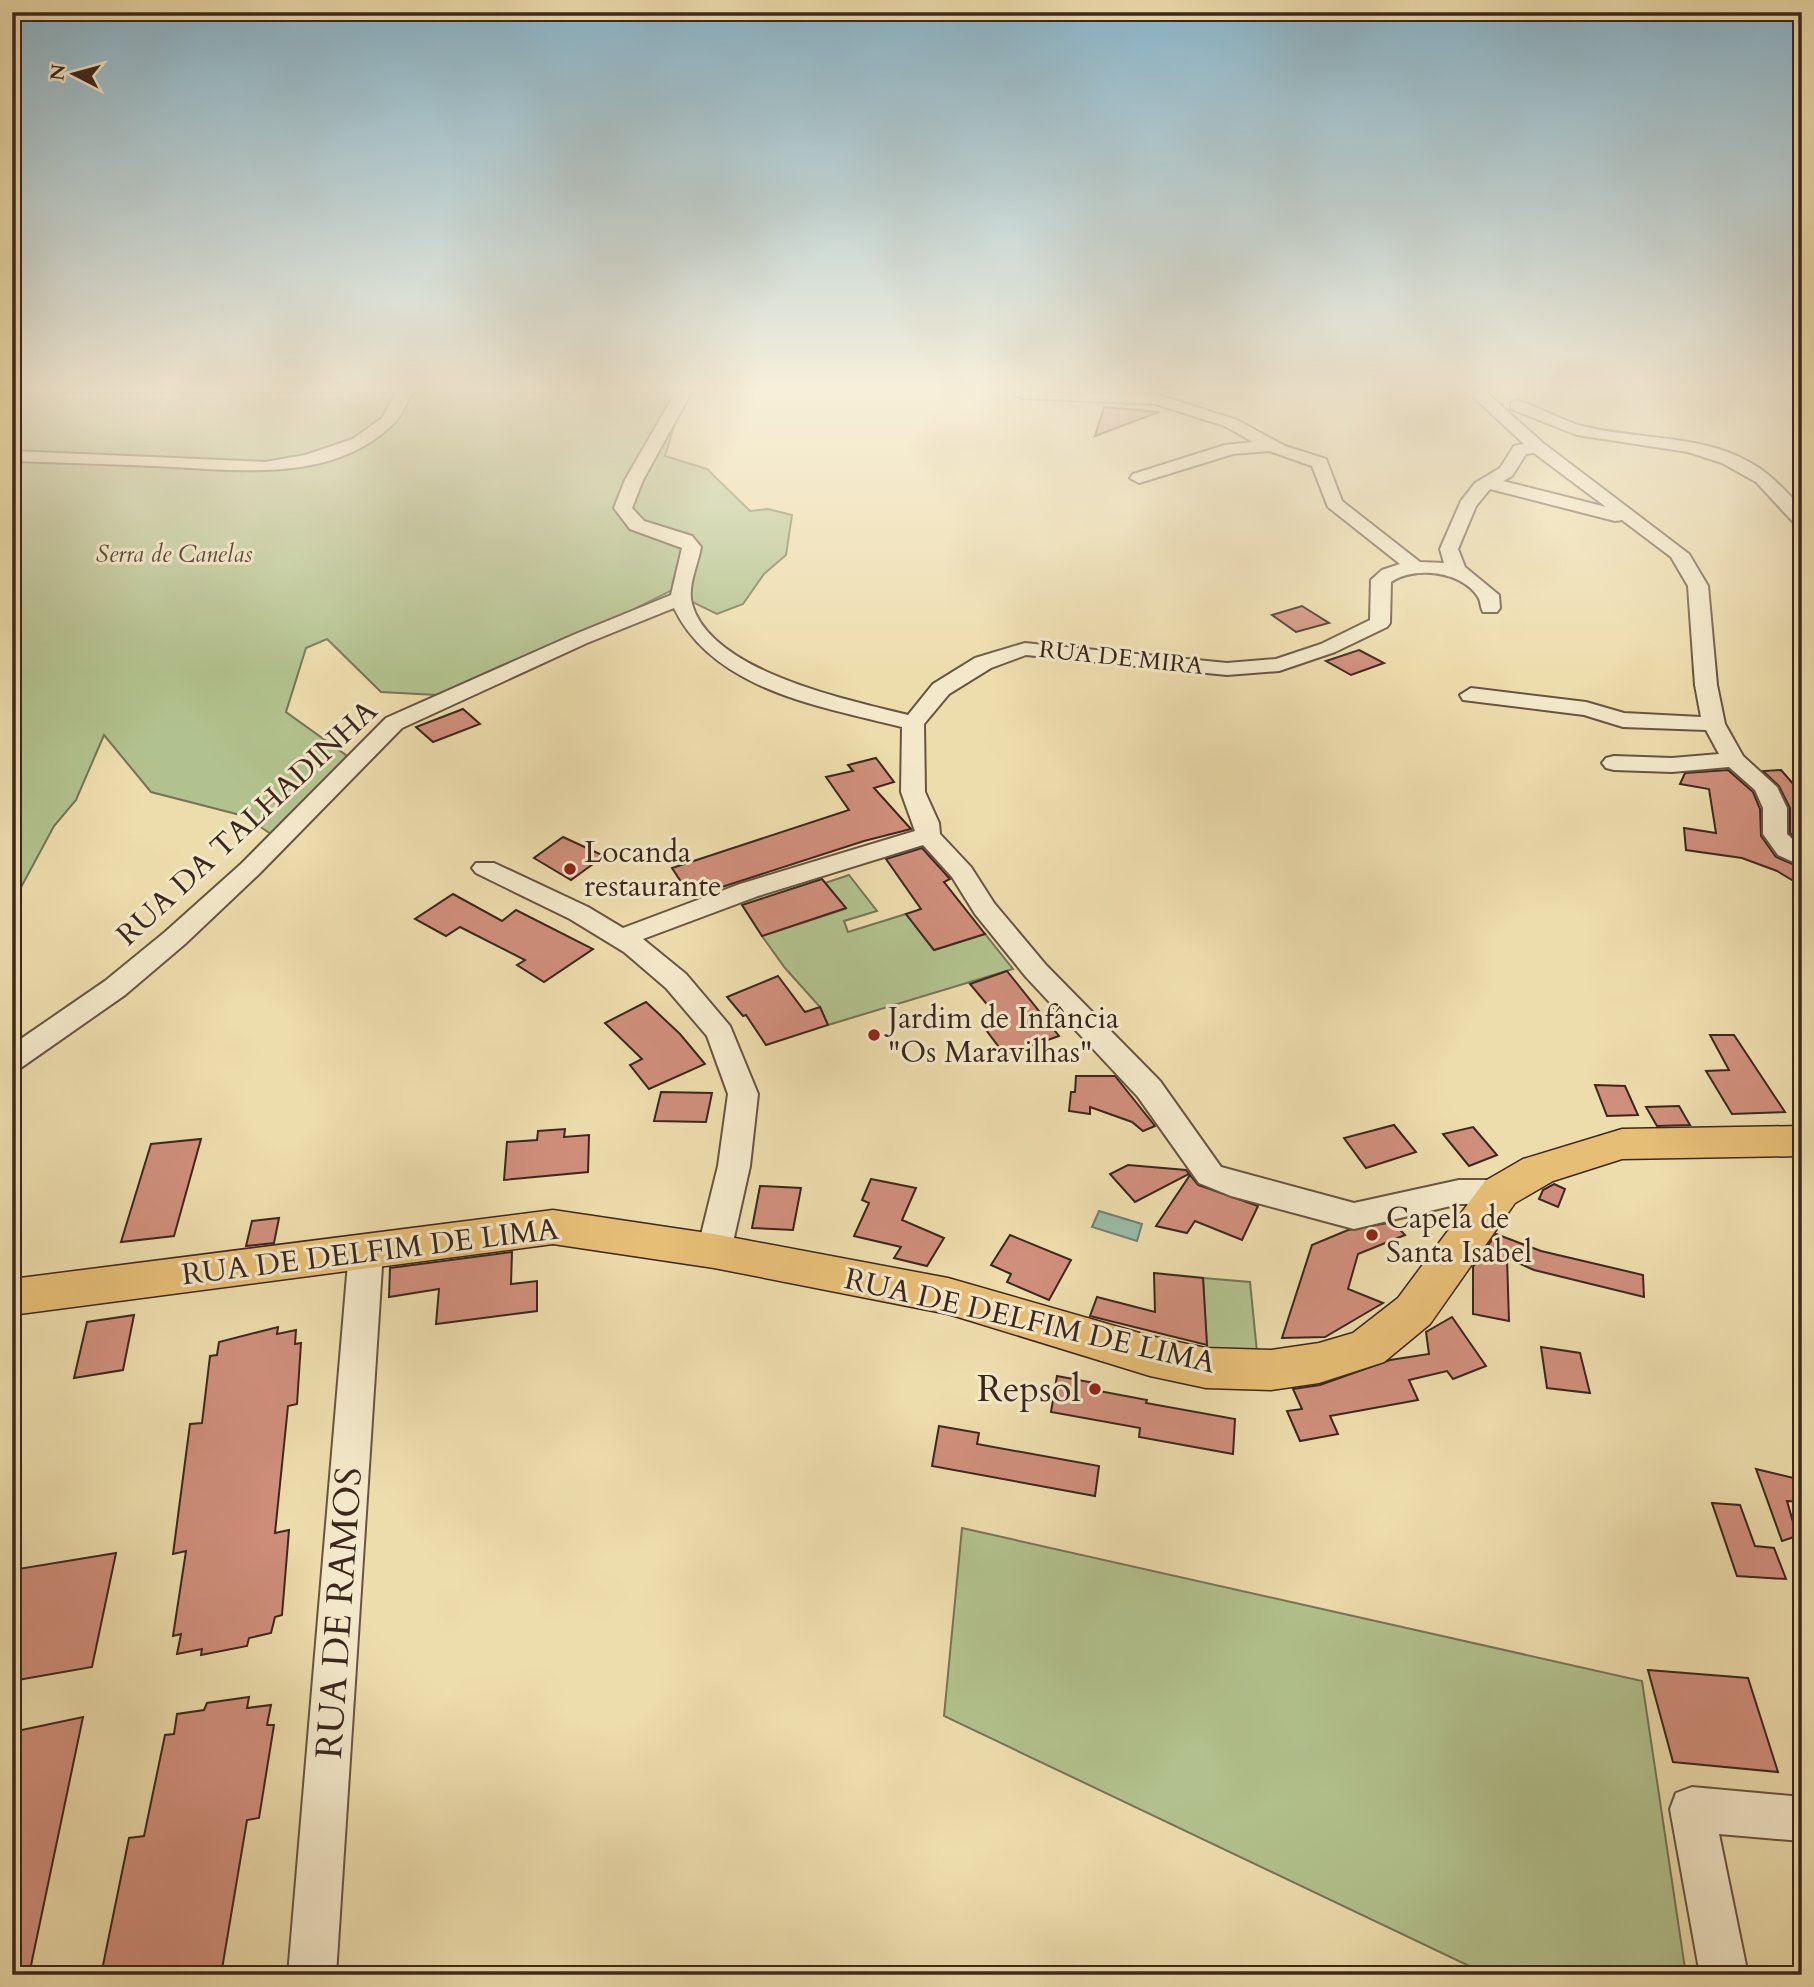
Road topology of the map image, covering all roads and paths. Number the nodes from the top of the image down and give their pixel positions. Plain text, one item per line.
1 (632, 486) edge
2 (1328, 486) edge
3 (1485, 486) edge
4 (1499, 486) edge
5 (1586, 486) edge
6 (1768, 486) edge
7 (1802, 520) edge
8 (1631, 521) junction
9 (1415, 567) junction
10 (1456, 570) junction
11 (682, 598) junction
12 (1490, 608) dead end
13 (1471, 695) dead end
14 (913, 723) junction
15 (1714, 724) junction
16 (1734, 760) junction
17 (1614, 762) dead end
18 (928, 835) junction
19 (1802, 858) edge
20 (485, 868) dead end
21 (621, 938) junction
22 (12, 1060) edge
23 (1802, 1141) edge
24 (1500, 1192) junction
25 (366, 1251) junction
26 (714, 1251) junction
27 (12, 1297) edge
28 (1802, 1819) edge
29 (312, 1975) edge
30 (1724, 1975) edge

1 - 11 street
2 - 9 street
3 - 10 street
4 - 8 street
5 - 8 street
6 - 7 street
8 - 15 street
9 - 10 street
9 - 14 street, RUA DE MIRA
10 - 12 street
11 - 14 street
11 - 22 street, RUA DA TALHADINHA
13 - 15 street
14 - 18 street
15 - 16 street
16 - 17 street
16 - 19 street
18 - 21 street
18 - 24 street
20 - 21 street
21 - 26 street
23 - 24 main road, RUA DE DELFIM DE LIMA
24 - 26 main road, RUA DE DELFIM DE LIMA
25 - 26 main road, RUA DE DELFIM DE LIMA
25 - 27 main road, RUA DE DELFIM DE LIMA
25 - 29 street, RUA DE RAMOS
28 - 30 street

